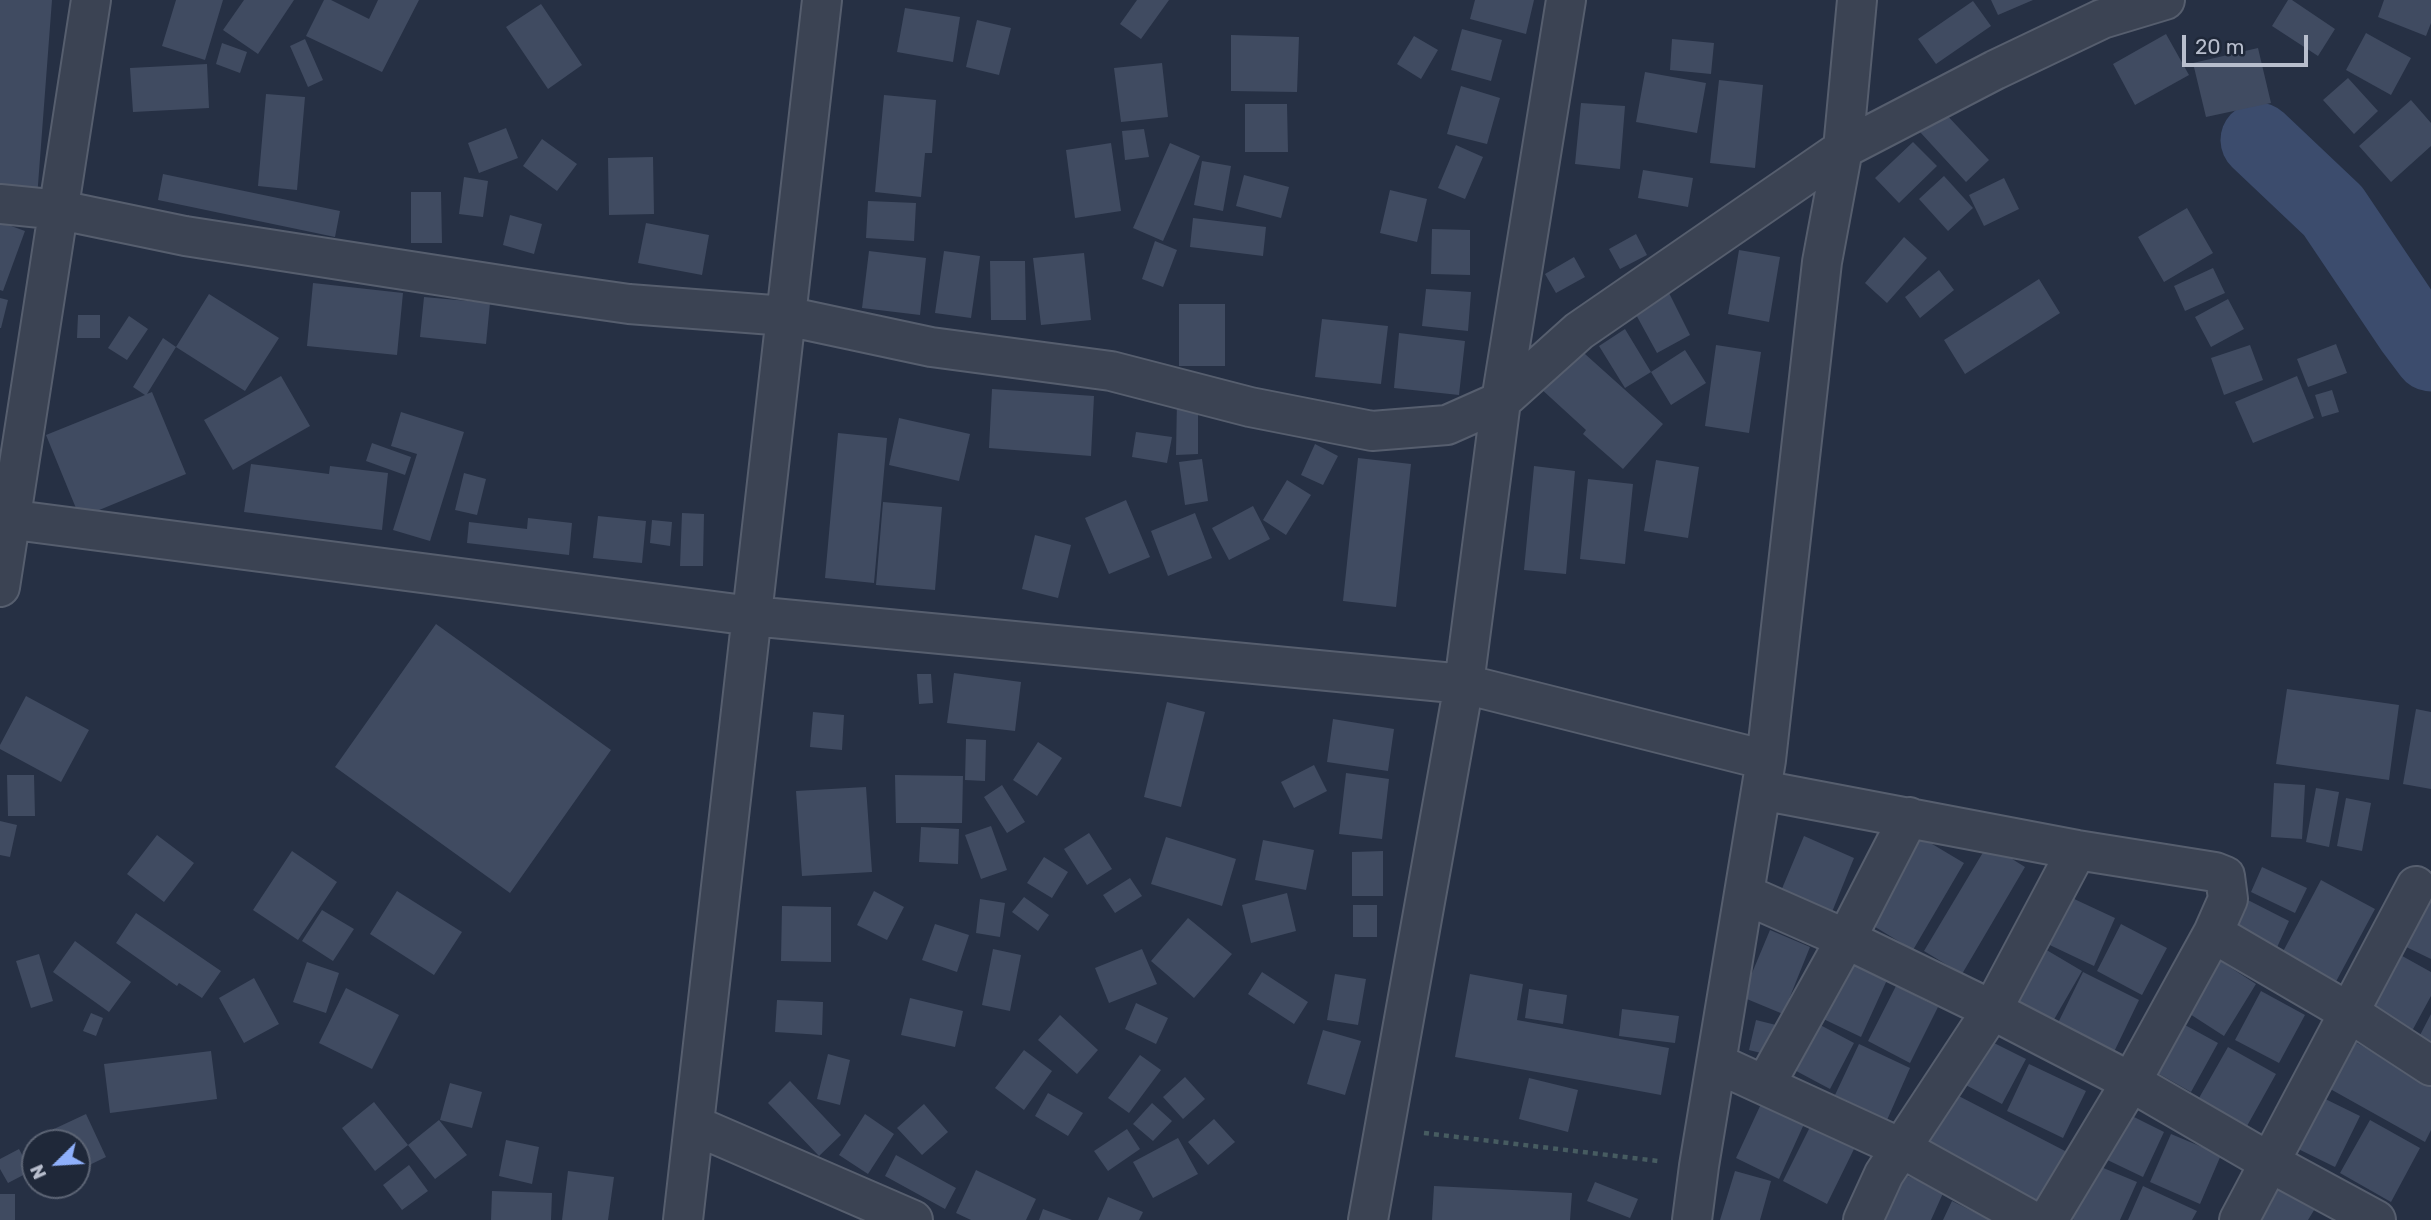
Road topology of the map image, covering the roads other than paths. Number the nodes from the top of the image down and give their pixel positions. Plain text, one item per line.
1 (91, 0) edge
2 (822, 0) edge
3 (1566, 0) edge
4 (1857, 0) edge
5 (2165, 0) edge
6 (1843, 149) junction
7 (0, 204) edge
8 (60, 210) junction
9 (786, 316) junction
10 (1501, 401) junction
11 (6, 519) edge
12 (0, 587) edge
13 (752, 616) junction
14 (1464, 684) junction
15 (1764, 775) junction
16 (1909, 817) junction
17 (2077, 850) junction
18 (2416, 886) dead end
19 (1744, 894) junction
20 (2213, 933) junction
21 (1846, 939) junction
22 (1992, 1010) junction
23 (2350, 1013) junction
24 (1716, 1063) junction
25 (2431, 1066) edge
26 (2131, 1082) junction
27 (1765, 1085) junction
28 (694, 1125) junction
29 (1901, 1148) junction
30 (2269, 1162) junction
31 (683, 1220) edge
32 (913, 1220) edge
33 (1368, 1220) edge
34 (1692, 1220) edge
35 (1863, 1220) edge
36 (2031, 1220) edge
37 (2048, 1220) edge
38 (2239, 1220) edge
39 (2376, 1220) edge

1 - 8 street
2 - 9 street
3 - 10 street
4 - 6 street
5 - 6 street
6 - 10 street
6 - 15 street
7 - 8 street
8 - 9 street
8 - 11 street
9 - 10 street
9 - 13 street
10 - 14 street
11 - 12 street
11 - 13 street
13 - 14 street
13 - 28 street
14 - 15 street
14 - 33 street
15 - 16 street
15 - 19 street
16 - 17 street
16 - 21 street
17 - 20 street
17 - 22 street
18 - 23 street
19 - 21 street
19 - 24 street
20 - 23 street
20 - 26 street
21 - 22 street
21 - 27 street
22 - 26 street
22 - 29 street
23 - 25 street
23 - 30 street
24 - 27 street
24 - 34 street
26 - 30 street
26 - 37 street
27 - 29 street
28 - 31 street
28 - 32 street
29 - 35 street
29 - 36 street
30 - 38 street
30 - 39 street

